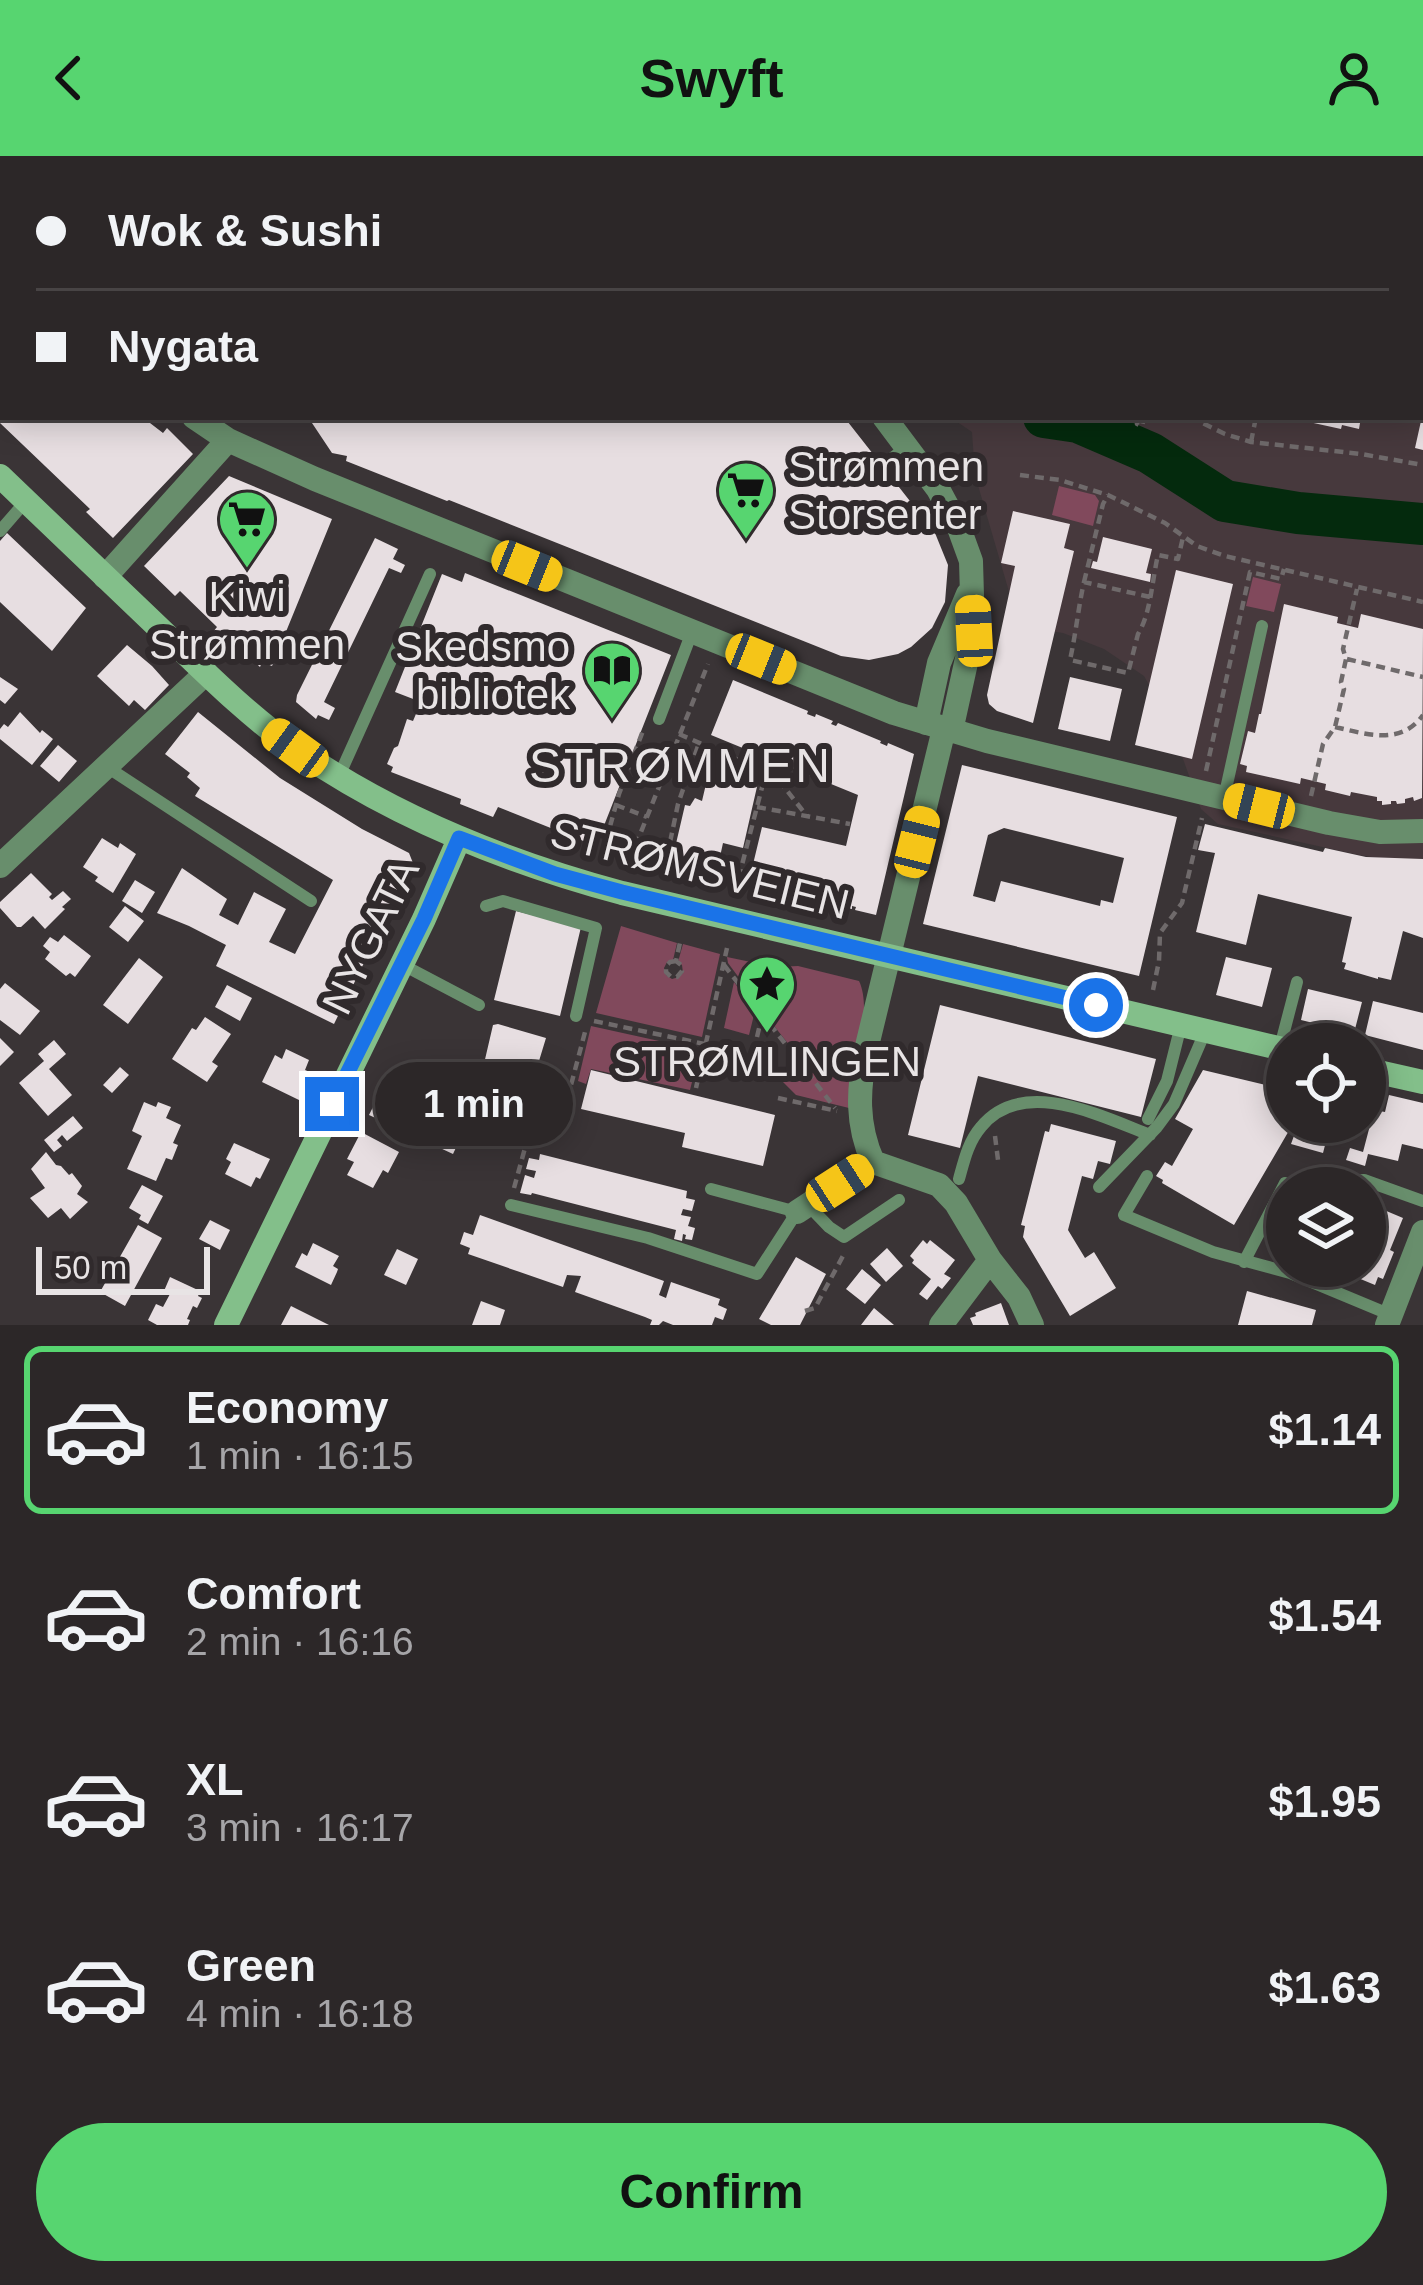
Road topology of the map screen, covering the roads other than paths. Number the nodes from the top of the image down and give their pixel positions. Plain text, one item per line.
1 (198, 420) edge
2 (886, 420) edge
3 (228, 440) junction
4 (908, 446) junction
5 (884, 464) dead end
6 (0, 476) edge
7 (26, 501) junction
8 (0, 531) edge
9 (430, 574) dead end
10 (105, 577) junction
11 (1262, 626) dead end
12 (692, 632) junction
13 (206, 673) junction
14 (659, 719) dead end
15 (940, 728) junction
16 (107, 767) junction
17 (338, 777) junction
18 (1224, 798) junction
19 (1422, 831) edge
20 (459, 838) junction
21 (0, 866) edge
22 (311, 901) dead end
23 (486, 906) dead end
24 (889, 956) junction
25 (401, 964) junction
26 (1297, 982) dead end
27 (479, 1005) dead end
28 (582, 1018) road end
29 (1288, 1023) edge
30 (1193, 1028) junction
31 (1266, 1045) edge
32 (1386, 1074) edge
33 (1423, 1082) edge
34 (1148, 1119) dead end
35 (1150, 1135) junction
36 (872, 1162) junction
37 (1147, 1175) dead end
38 (958, 1179) dead end
39 (1099, 1187) dead end
40 (1386, 1187) edge
41 (711, 1189) dead end
42 (899, 1200) dead end
43 (1423, 1201) edge
44 (511, 1205) road end
45 (802, 1208) junction
46 (1266, 1221) edge
47 (1423, 1232) edge
48 (990, 1260) junction
49 (1244, 1262) junction
50 (1389, 1320) edge
51 (226, 1325) edge
52 (941, 1325) edge
53 (1032, 1325) edge

1 - 3 street
2 - 4 street
3 - 10 street
3 - 12 street
4 - 5 lane
4 - 15 street
6 - 7 main road, STRØMSVEIEN
7 - 8 lane
7 - 10 main road, STRØMSVEIEN
9 - 17 lane
10 - 13 main road, STRØMSVEIEN
11 - 18 lane
12 - 14 lane
12 - 15 street
13 - 16 street
13 - 17 main road, STRØMSVEIEN
15 - 18 street
15 - 24 street
16 - 21 street
16 - 22 lane
17 - 20 main road, STRØMSVEIEN
18 - 19 street
20 - 24 main road, STRØMSVEIEN
20 - 25 main road, NYGATA
23 - 28 lane
24 - 30 main road, STRØMSVEIEN
24 - 36 street
25 - 27 lane
25 - 51 main road, NYGATA
26 - 29 lane
30 - 31 main road, STRØMSVEIEN
30 - 34 lane
30 - 35 lane
32 - 33 main road
35 - 38 lane
35 - 39 lane
36 - 45 street
36 - 48 street
37 - 49 lane
40 - 43 lane
41 - 45 lane
42 - 45 lane
44 - 45 lane
46 - 49 lane
47 - 50 street
48 - 52 street
48 - 53 street
49 - 50 lane

